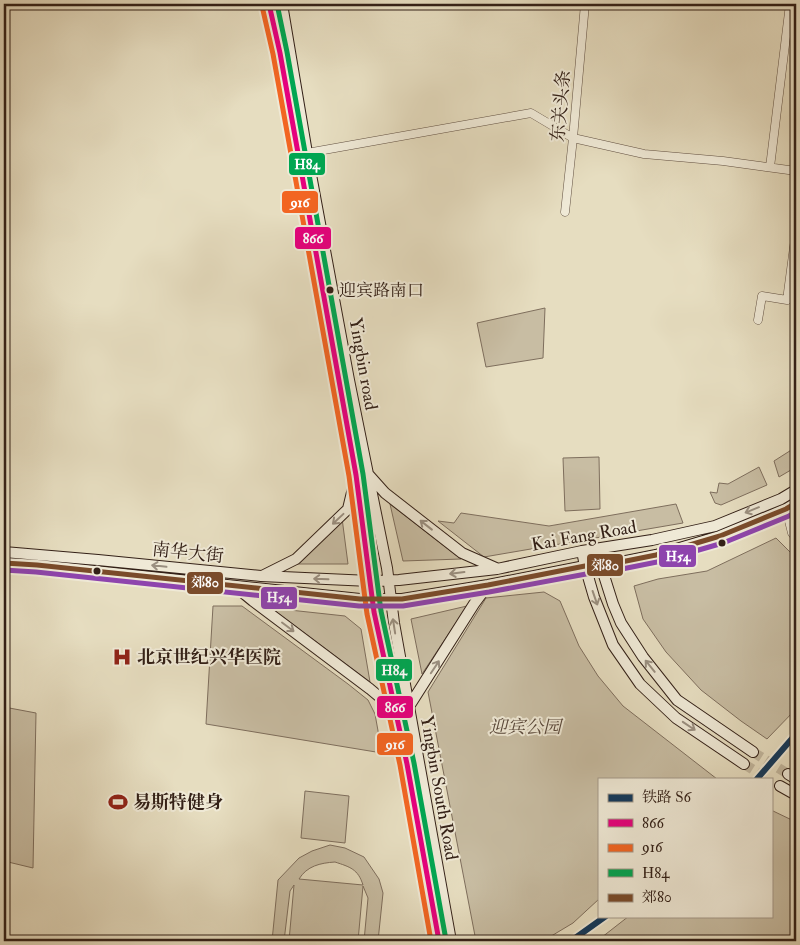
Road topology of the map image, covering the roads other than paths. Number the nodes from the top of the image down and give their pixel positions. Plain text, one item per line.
1 (269, 4) edge
2 (282, 4) edge
3 (585, 4) edge
4 (790, 4) edge
5 (573, 138) junction
6 (307, 153) junction
7 (770, 167) junction
8 (796, 171) edge
9 (565, 212) dead end
10 (796, 232) edge
11 (758, 320) dead end
12 (367, 473) junction
13 (356, 475) junction
14 (796, 490) edge
15 (796, 503) edge
16 (786, 509) junction
17 (796, 538) edge
18 (598, 549) junction
19 (582, 551) junction
20 (4, 552) edge
21 (4, 563) edge
22 (585, 566) junction
23 (601, 566) junction
24 (497, 568) junction
25 (261, 576) junction
26 (370, 581) junction
27 (388, 581) junction
28 (488, 585) junction
29 (236, 587) junction
30 (372, 599) junction
31 (390, 599) junction
32 (408, 708) junction
33 (394, 709) junction
34 (753, 752) tunnel mouth
35 (744, 764) tunnel mouth
36 (780, 786) dead end
37 (796, 795) edge
38 (439, 941) edge
39 (451, 941) edge

1 - 13 main road, Yingbin South Road
2 - 6 main road, Yingbin road
3 - 5 street, 东关头条
4 - 7 street
5 - 6 street
5 - 7 street
5 - 9 street, 东关头条
6 - 12 main road, Yingbin road
7 - 8 street
10 - 11 street
24 -> 12 main road
12 - 27 main road, Yingbin road
13 -> 25 main road
13 - 26 main road, Yingbin South Road
14 -> 18 main road, Kai Fang Road
15 - 16 main road, Kai Fang Road
16 - 17 street
16 - 23 main road, Kai Fang Road
18 - 19 main road, Kai Fang Road
18 - 23 main road
19 - 22 main road
19 - 24 main road, Kai Fang Road
25 -> 20 main road, 南华大街
21 - 29 main road, 南华大街
22 - 23 main road, Kai Fang Road
22 - 28 main road, Kai Fang Road
22 -> 35 main road
34 -> 23 main road
24 -> 27 main road, Kai Fang Road
26 -> 25 main road, 南华大街
26 - 27 main road, Kai Fang Road
26 - 30 main road, Yingbin South Road
27 - 31 main road, Yingbin South Road
28 - 31 main road, Kai Fang Road
32 -> 28 main road
29 - 30 main road, 南华大街
29 -> 33 main road
30 - 31 main road, Kai Fang Road
30 - 33 main road, Yingbin South Road
32 -> 31 main road, Yingbin South Road
32 - 39 main road, Yingbin South Road
33 - 38 main road, Yingbin South Road
36 - 37 main road

